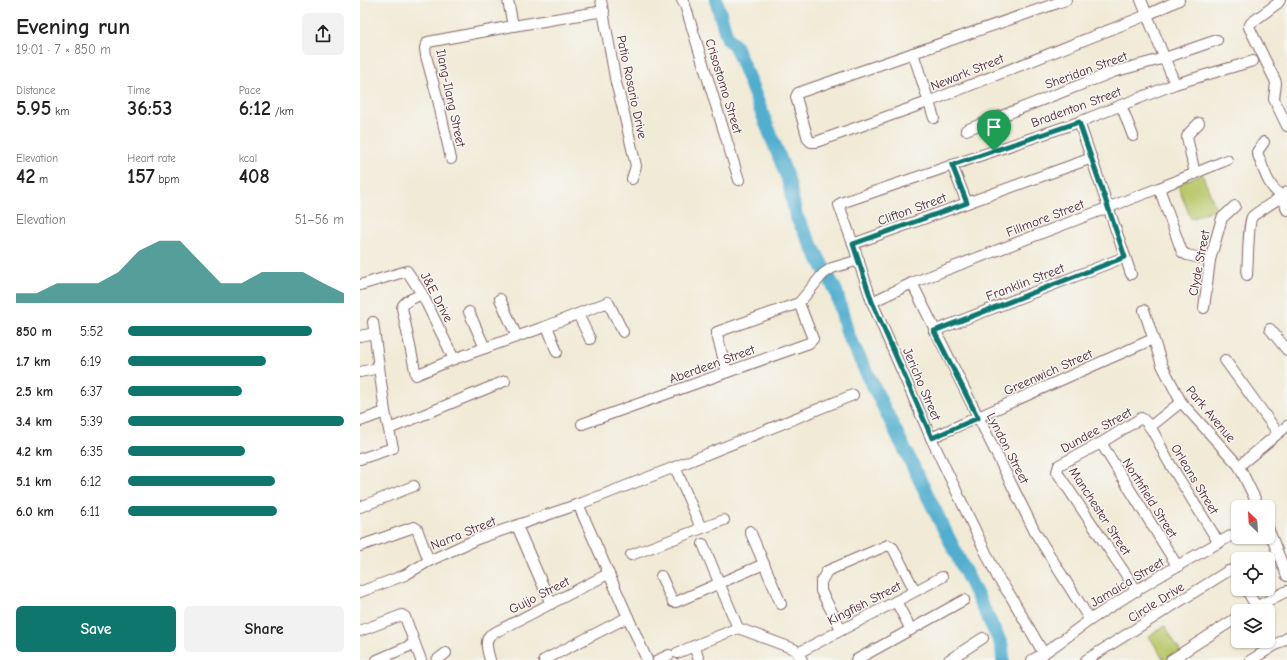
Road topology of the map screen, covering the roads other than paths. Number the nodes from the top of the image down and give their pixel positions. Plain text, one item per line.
1 (508, 0) edge
2 (601, 0) edge
3 (682, 0) edge
4 (1066, 0) edge
5 (1141, 0) edge
6 (1179, 0) edge
7 (1280, 0) edge
8 (604, 11) junction
9 (1147, 15) junction
10 (514, 26) junction
11 (1217, 40) dead end
12 (913, 53) junction
13 (1165, 58) junction
14 (1253, 61) dead end
15 (1175, 84) junction
16 (928, 102) junction
17 (1121, 105) junction
18 (934, 118) dead end
19 (1079, 122) junction
20 (1198, 123) dead end
21 (1287, 126) edge
22 (966, 130) dead end
23 (1133, 136) dead end
24 (1264, 142) dead end
25 (1092, 158) junction
26 (451, 159) dead end
27 (1227, 160) dead end
28 (952, 165) junction
29 (1195, 174) junction
30 (632, 178) dead end
31 (740, 180) dead end
32 (1159, 188) junction
33 (1285, 194) edge
34 (841, 203) joint
35 (967, 203) junction
36 (1236, 206) dead end
37 (1107, 207) junction
38 (1287, 210) edge
39 (853, 244) junction
40 (1125, 257) junction
41 (859, 260) junction
42 (1210, 260) junction
43 (1131, 274) dead end
44 (1247, 275) dead end
45 (912, 283) junction
46 (360, 285) edge
47 (422, 294) junction
48 (500, 299) dead end
49 (872, 302) junction
50 (799, 303) junction
51 (1204, 308) dead end
52 (1144, 310) dead end
53 (469, 312) dead end
54 (578, 314) junction
55 (547, 326) junction
56 (1270, 329) dead end
57 (934, 331) junction
58 (624, 332) dead end
59 (360, 336) edge
60 (517, 337) junction
61 (590, 339) dead end
62 (1153, 340) junction
63 (485, 348) junction
64 (1287, 350) edge
65 (557, 352) dead end
66 (454, 359) junction
67 (1225, 360) dead end
68 (379, 368) junction
69 (360, 372) edge
70 (727, 372) junction
71 (505, 381) dead end
72 (853, 395) dead end
73 (1181, 402) junction
74 (385, 412) junction
75 (978, 418) junction
76 (360, 421) edge
77 (582, 424) dead end
78 (1287, 426) edge
79 (1150, 427) junction
80 (389, 429) junction
81 (1278, 433) junction
82 (932, 438) junction
83 (1101, 443) junction
84 (360, 460) edge
85 (1059, 465) joint
86 (1239, 466) junction
87 (675, 467) junction
88 (414, 486) dead end
89 (1256, 500) edge
90 (578, 504) junction
91 (360, 507) edge
92 (724, 520) dead end
93 (517, 526) junction
94 (701, 528) junction
95 (750, 531) dead end
96 (1231, 536) edge
97 (1219, 543) junction
98 (703, 544) dead end
99 (1275, 544) edge
100 (360, 546) edge
101 (631, 555) dead end
102 (429, 561) junction
103 (764, 564) junction
104 (1178, 567) junction
105 (1231, 570) edge
106 (1286, 570) edge
107 (608, 574) junction
108 (661, 576) dead end
109 (942, 577) dead end
110 (719, 584) junction
111 (916, 591) junction
112 (1137, 591) junction
113 (1287, 591) edge
114 (360, 592) edge
115 (964, 600) dead end
116 (896, 601) junction
117 (551, 604) junction
118 (782, 604) dead end
119 (1260, 604) edge
120 (628, 617) junction
121 (1090, 620) junction
122 (1231, 621) edge
123 (738, 628) junction
124 (841, 629) junction
125 (911, 630) junction
126 (360, 631) edge
127 (984, 638) dead end
128 (1287, 638) edge
129 (414, 644) junction
130 (694, 646) junction
131 (446, 653) dead end
132 (1044, 654) junction
133 (800, 656) edge
134 (377, 660) edge
135 (421, 660) edge
136 (437, 660) edge
137 (490, 660) edge
138 (544, 660) edge
139 (647, 660) edge
140 (658, 660) edge
141 (699, 660) edge
142 (856, 660) edge
143 (949, 660) edge
144 (1032, 660) edge
145 (1086, 660) edge
146 (1171, 660) edge
147 (1251, 660) edge

1 - 10 street
2 - 8 street, Patio Rosario Drive
3 - 31 street, Crisostomo Street
4 - 12 street
5 - 9 street
6 - 9 street, Newark Street
7 - 21 street
8 - 10 street
8 - 30 street, Patio Rosario Drive
9 - 13 street
9 - 16 street, Newark Street
10 - 26 street, Ilang-Ilang Street
11 - 13 street, Sheridan Street
12 - 16 street
12 - 16 street, Newark Street
13 - 15 street
13 - 22 street, Sheridan Street
14 - 15 street, Bradenton Street
15 - 17 street, Bradenton Street
16 - 18 street
17 - 19 street, Bradenton Street
17 - 23 street
19 - 25 street
19 - 28 street, Bradenton Street
20 - 29 street
24 - 33 street
25 - 35 street, Clifton Street
25 - 37 street
27 - 29 street, Fillmore Street
28 - 34 street, Bradenton Street
28 - 35 street
29 - 32 street, Fillmore Street
32 - 37 street, Fillmore Street
32 - 42 street
33 - 38 street
33 - 44 street
34 - 39 street, Jericho Street
35 - 39 street, Clifton Street
36 - 42 street, Clyde Street
37 - 40 street
37 - 45 street, Fillmore Street
39 - 41 street, Jericho Street
40 - 43 street
40 - 57 street, Franklin Street
41 - 49 street, Jericho Street
41 - 50 street
42 - 51 street, Clyde Street
45 - 49 street, Fillmore Street
45 - 57 street, Lyndon Street
46 - 47 street, J&E Drive
47 - 66 street, J&E Drive
47 - 66 street
48 - 60 street
49 - 82 street, Jericho Street
50 - 70 street
50 - 70 street, Aberdeen Street
52 - 62 street, Park Avenue
53 - 63 street
54 - 55 street
54 - 58 street
54 - 61 street
55 - 60 street
55 - 65 street
56 - 64 street
57 - 75 street, Lyndon Street
59 - 68 street
60 - 63 street
62 - 73 street, Park Avenue
62 - 75 street, Greenwich Street
63 - 66 street
67 - 81 street
68 - 69 street
68 - 74 street
70 - 77 street, Aberdeen Street
71 - 80 street
72 - 87 street, Narra Street
73 - 79 street, Dundee Street
73 - 86 street, Park Avenue
74 - 76 street
74 - 80 street
75 - 82 street, Greenwich Street
75 - 121 street, Lyndon Street
78 - 81 street
79 - 83 street, Dundee Street
79 - 97 street, Orleans Street
80 - 84 street
81 - 86 street
82 - 132 street, Jericho Street
83 - 85 street, Dundee Street
83 - 104 street, Northfield Street
85 - 112 street, Manchester Street
86 - 89 street, Park Avenue
87 - 90 street, Narra Street
87 - 94 street
88 - 91 street
90 - 93 street, Narra Street
90 - 107 street
92 - 94 street
93 - 102 street, Narra Street
93 - 117 street
94 - 101 street
95 - 103 street
96 - 97 street, Jamaica Street
97 - 104 street, Jamaica Street
98 - 110 street
99 - 106 street
100 - 102 street
102 - 114 street, Narra Street
103 - 110 street
103 - 118 street
104 - 112 street, Jamaica Street
105 - 145 street, Circle Drive
107 - 117 street, Guijo Street
107 - 120 street
108 - 110 street
109 - 111 street, Kingfish Street
110 - 123 street
111 - 116 street, Kingfish Street
111 - 124 street
112 - 121 street, Jamaica Street
113 - 119 street
115 - 125 street
116 - 124 street, Kingfish Street
116 - 125 street
117 - 137 street, Guijo Street
120 - 138 street
120 - 139 street
121 - 132 street, Jamaica Street
122 - 146 street
123 - 130 street
123 - 133 street
124 - 133 street, Kingfish Street
125 - 142 street
126 - 129 street
127 - 143 street
128 - 147 street
129 - 134 street
129 - 135 street
130 - 140 street
130 - 141 street
131 - 136 street
132 - 144 street, Jamaica Street

